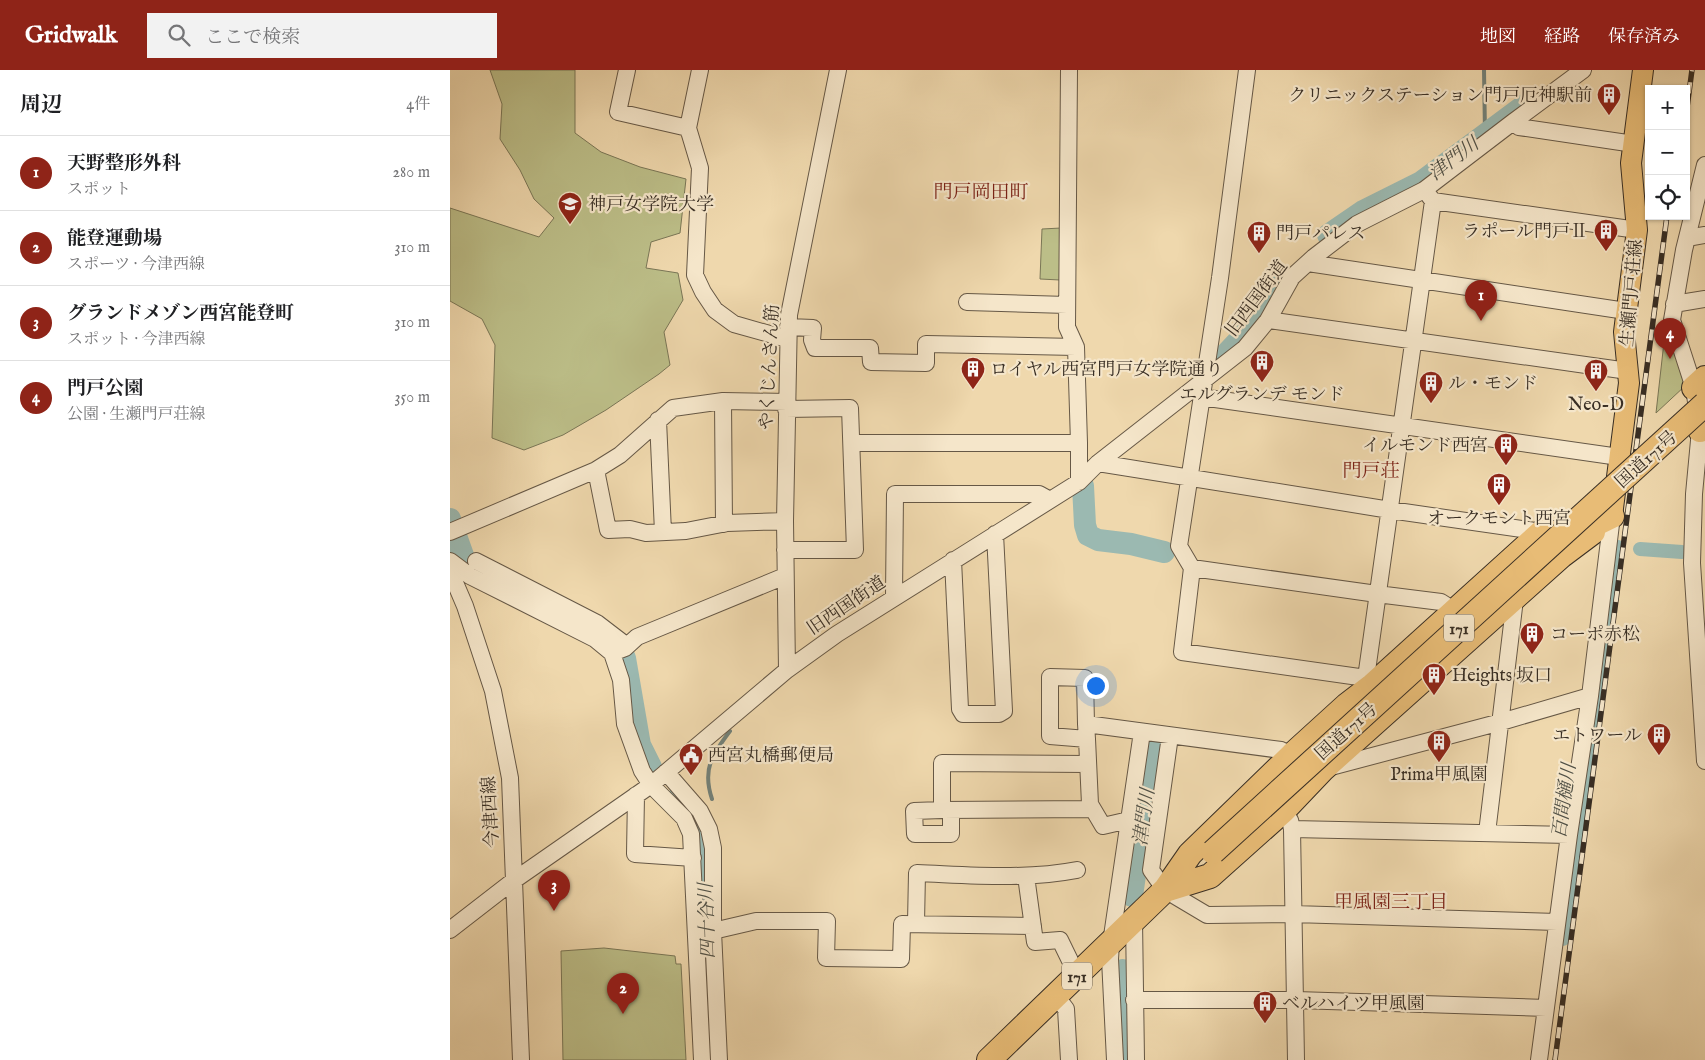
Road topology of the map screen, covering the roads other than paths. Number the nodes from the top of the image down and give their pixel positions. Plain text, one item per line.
1 (627, 70) edge
2 (700, 70) edge
3 (838, 70) edge
4 (1069, 70) edge
5 (1247, 70) edge
6 (1583, 70) edge
7 (1644, 70) edge
8 (1512, 122) junction
9 (688, 128) junction
10 (1634, 144) junction
11 (1705, 168) edge
12 (1429, 195) junction
13 (1637, 230) junction
14 (1705, 235) edge
15 (1687, 238) junction
16 (1308, 263) junction
17 (1422, 280) junction
18 (1705, 300) edge
19 (967, 302) dead end
20 (1674, 304) junction
21 (1067, 305) junction
22 (1626, 311) junction
23 (1268, 320) junction
24 (788, 333) junction
25 (1412, 341) junction
26 (1076, 347) junction
27 (1628, 371) junction
28 (1205, 379) junction
29 (1701, 390) edge
30 (1201, 397) junction
31 (723, 401) junction
32 (786, 405) junction
33 (658, 420) junction
34 (1400, 426) junction
35 (1703, 428) edge
36 (852, 443) junction
37 (1079, 443) junction
38 (1618, 457) junction
39 (1098, 463) junction
40 (596, 470) junction
41 (1190, 478) junction
42 (1079, 482) junction
43 (1050, 500) junction
44 (1390, 510) junction
45 (1612, 516) junction
46 (785, 521) junction
47 (724, 524) junction
48 (453, 531) edge
49 (663, 532) junction
50 (995, 534) junction
51 (1554, 541) junction
52 (1699, 547) edge
53 (785, 550) junction
54 (953, 560) junction
55 (476, 561) dead end
56 (450, 562) edge
57 (1192, 568) junction
58 (450, 571) edge
59 (1497, 573) junction
60 (785, 576) junction
61 (1377, 594) junction
62 (894, 597) junction
63 (1515, 599) junction
64 (1455, 610) junction
65 (620, 650) junction
66 (786, 670) junction
67 (1370, 681) junction
68 (1590, 696) junction
69 (1501, 722) junction
70 (1156, 734) junction
71 (1292, 755) junction
72 (1705, 761) edge
73 (1088, 764) junction
74 (1323, 769) junction
75 (666, 772) junction
76 (651, 784) junction
77 (636, 795) junction
78 (1092, 808) junction
79 (1129, 820) junction
80 (1288, 820) junction
81 (1487, 833) junction
82 (1569, 835) junction
83 (693, 858) junction
84 (1078, 870) dead end
85 (1026, 876) junction
86 (513, 881) junction
87 (1164, 890) junction
88 (1293, 914) junction
89 (1134, 920) junction
90 (1557, 922) junction
91 (916, 923) junction
92 (1033, 926) junction
93 (450, 930) edge
94 (713, 931) junction
95 (1111, 943) junction
96 (1077, 975) junction
97 (1056, 996) junction
98 (1134, 1000) junction
99 (1296, 1000) junction
100 (1546, 1008) junction
101 (521, 1060) edge
102 (702, 1060) edge
103 (719, 1060) edge
104 (989, 1060) edge
105 (1069, 1060) edge
106 (1115, 1060) edge
107 (1136, 1060) edge
108 (1296, 1060) edge
109 (1539, 1060) edge

1 - 9 street
2 - 9 street
3 - 24 street, やくじんさん筋
4 - 21 street
5 - 28 street
6 - 8 street, 旧西国街道
7 - 10 main road, 生瀬門戸荘線
8 - 10 street
8 - 12 street, 旧西国街道
9 - 24 street
10 - 13 main road, 生瀬門戸荘線
11 - 15 street
12 - 13 street
12 - 16 street, 旧西国街道
12 - 17 street
13 - 22 main road, 生瀬門戸荘線
14 - 15 street
15 - 20 street
16 - 17 street
16 - 23 street, 旧西国街道
17 - 22 street
17 - 25 street
18 - 20 street
19 - 21 street
20 - 29 street
21 - 26 street
22 - 27 main road, 生瀬門戸荘線
23 - 25 street
23 - 28 street, 旧西国街道
24 - 26 street
24 - 32 street, やくじんさん筋
25 - 27 street
25 - 34 street
26 - 37 street
27 - 38 main road, 生瀬門戸荘線
28 - 30 street
28 - 39 street, 旧西国街道
29 - 35 street
29 - 87 highway, 国道171号 / 171, bridge
30 - 34 street
30 - 41 street
31 - 32 street
31 - 33 street
31 - 47 street
32 - 36 street
32 - 46 street, やくじんさん筋
33 - 40 street
33 - 49 street
34 - 38 street
34 - 44 street
35 - 52 street
36 - 37 street
36 - 53 street
37 - 42 street
38 - 45 main road, 生瀬門戸荘線
39 - 41 street
39 - 42 street, 旧西国街道
40 - 48 street
40 - 49 street
41 - 44 street
41 - 57 street
42 - 43 street, 旧西国街道
43 - 50 street, 旧西国街道
43 - 62 street
44 - 51 street
44 - 61 street
45 - 51 highway, 171
45 - 68 street
46 - 47 street
46 - 53 street, やくじんさん筋
47 - 49 street
50 - 54 street, 旧西国街道
50 - 54 street
51 - 59 highway, 171
51 - 63 highway, 171
52 - 72 street
53 - 60 street, やくじんさん筋
54 - 62 street, 旧西国街道
55 - 65 street
56 - 65 street
57 - 61 street
57 - 67 street
58 - 86 street, 今津西線
59 - 63 street
59 - 64 highway, 171
60 - 65 street
60 - 66 street, やくじんさん筋
61 - 64 street
61 - 67 street
62 - 66 street, 旧西国街道
63 - 69 street
63 - 74 highway, 171
64 - 67 highway, 171
65 - 76 street
66 - 75 street, 旧西国街道
67 - 71 highway, 171
68 - 69 street
68 - 82 street
69 - 74 street
69 - 81 street
70 - 71 street
70 - 73 street
70 - 79 street
70 - 87 street
71 - 87 highway, 171
73 - 78 street
73 - 78 street
74 - 80 highway, 171
75 - 76 street, 旧西国街道
75 - 94 street
76 - 77 street, 旧西国街道
76 - 83 street
77 - 83 street
77 - 86 street, 旧西国街道
78 - 79 street
79 - 95 street
80 - 81 street
80 - 87 highway, 171
80 - 88 street
81 - 82 street
82 - 90 street
83 - 102 street
84 - 85 street
85 - 91 street
85 - 92 street
86 - 93 street
86 - 101 street, 今津西線
87 - 88 street
87 - 89 highway, 国道171号 / 171
88 - 90 street
88 - 99 street
89 - 95 highway, 国道171号 / 171
89 - 98 street
90 - 100 street
91 - 92 street
91 - 94 street
92 - 96 street
94 - 103 street
95 - 96 highway, 国道171号 / 171
95 - 106 street
96 - 97 highway, 国道171号 / 171
97 - 104 highway, 国道171号 / 171
97 - 105 street
98 - 99 street
98 - 107 street
99 - 100 street
99 - 108 street
100 - 109 street

